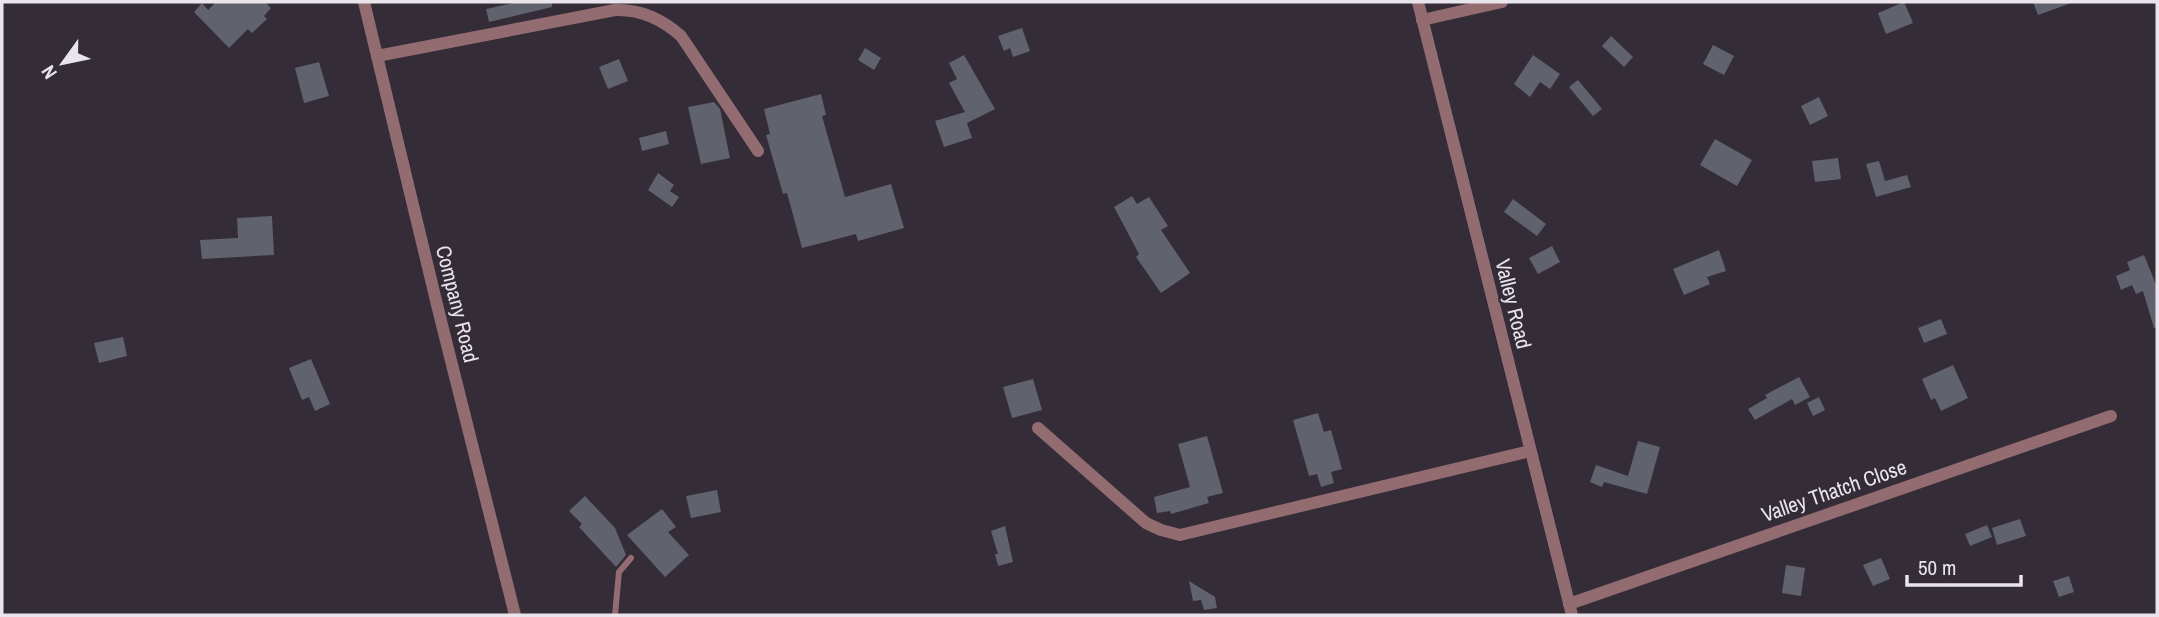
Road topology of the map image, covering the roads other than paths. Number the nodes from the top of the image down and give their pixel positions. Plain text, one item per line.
1 (364, 2) edge
2 (1418, 2) edge
3 (1503, 2) edge
4 (1422, 20) junction
5 (377, 56) junction
6 (758, 151) dead end
7 (2111, 416) dead end
8 (1038, 428) dead end
9 (1530, 452) junction
10 (631, 558) dead end
11 (1570, 609) edge
12 (515, 615) edge
13 (615, 615) edge

1 - 5 street, Company Road
2 - 4 street, Valley Road
3 - 4 street
4 - 9 street, Valley Road
5 - 6 street
5 - 12 street, Company Road
7 - 11 street, Valley Thatch Close
8 - 9 street
9 - 11 street, Valley Road
10 - 13 lane

